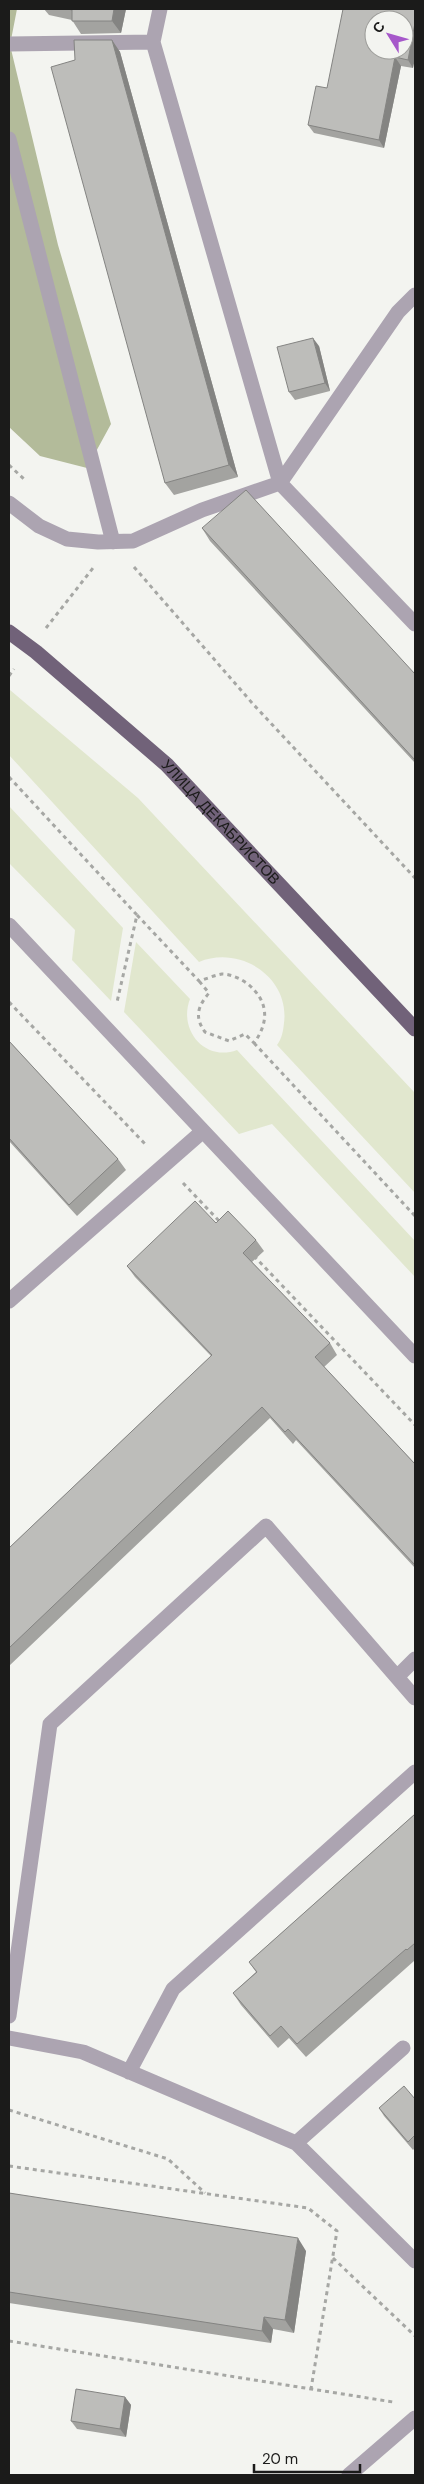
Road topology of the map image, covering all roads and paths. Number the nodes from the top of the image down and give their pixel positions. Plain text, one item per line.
1 (160, 9) edge
2 (153, 42) junction
3 (9, 44) edge
4 (9, 139) edge
5 (415, 295) edge
6 (280, 483) junction
7 (9, 503) edge
8 (113, 542) junction
9 (415, 624) edge
10 (9, 632) edge
11 (30, 648) junction
12 (9, 676) edge
13 (9, 777) edge
14 (415, 878) edge
15 (137, 915) junction
16 (9, 925) edge
17 (199, 981) junction
18 (9, 1002) edge
19 (117, 1006) dead end
20 (415, 1029) edge
21 (254, 1043) junction
22 (203, 1130) junction
23 (165, 1164) junction
24 (415, 1216) edge
25 (226, 1228) edge
26 (253, 1256) edge
27 (9, 1301) edge
28 (415, 1356) edge
29 (415, 1425) edge
30 (415, 1659) edge
31 (397, 1677) junction
32 (415, 1698) edge
33 (415, 1772) edge
34 (9, 2016) edge
35 (9, 2038) edge
36 (404, 2048) dead end
37 (129, 2072) junction
38 (9, 2110) edge
39 (296, 2143) junction
40 (9, 2166) edge
41 (205, 2193) junction
42 (333, 2258) junction
43 (415, 2261) edge
44 (415, 2336) edge
45 (9, 2341) edge
46 (311, 2389) junction
47 (396, 2403) dead end
48 (415, 2418) edge
49 (349, 2475) edge

1 - 2 lane
2 - 3 lane
2 - 6 lane
4 - 8 lane
5 - 6 lane
6 - 8 lane
6 - 9 lane
7 - 8 lane
8 - 11 path
8 - 14 path
10 - 11 main road, УЛИЦА ДЕКАБРИСТОВ
11 - 12 path
11 - 20 main road, УЛИЦА ДЕКАБРИСТОВ
13 - 15 path
15 - 17 path
15 - 19 path
16 - 22 lane
17 - 21 path
17 - 21 path
18 - 23 path
21 - 24 path
22 - 23 lane
22 - 28 lane
23 - 25 path
23 - 27 lane
26 - 29 path
30 - 31 lane
31 - 32 lane
31 - 34 lane
33 - 37 lane
35 - 37 lane
36 - 39 lane
37 - 39 lane
38 - 41 path
39 - 43 lane
40 - 41 path
41 - 42 path
42 - 44 path
42 - 46 path
45 - 46 path
46 - 47 path
48 - 49 lane

